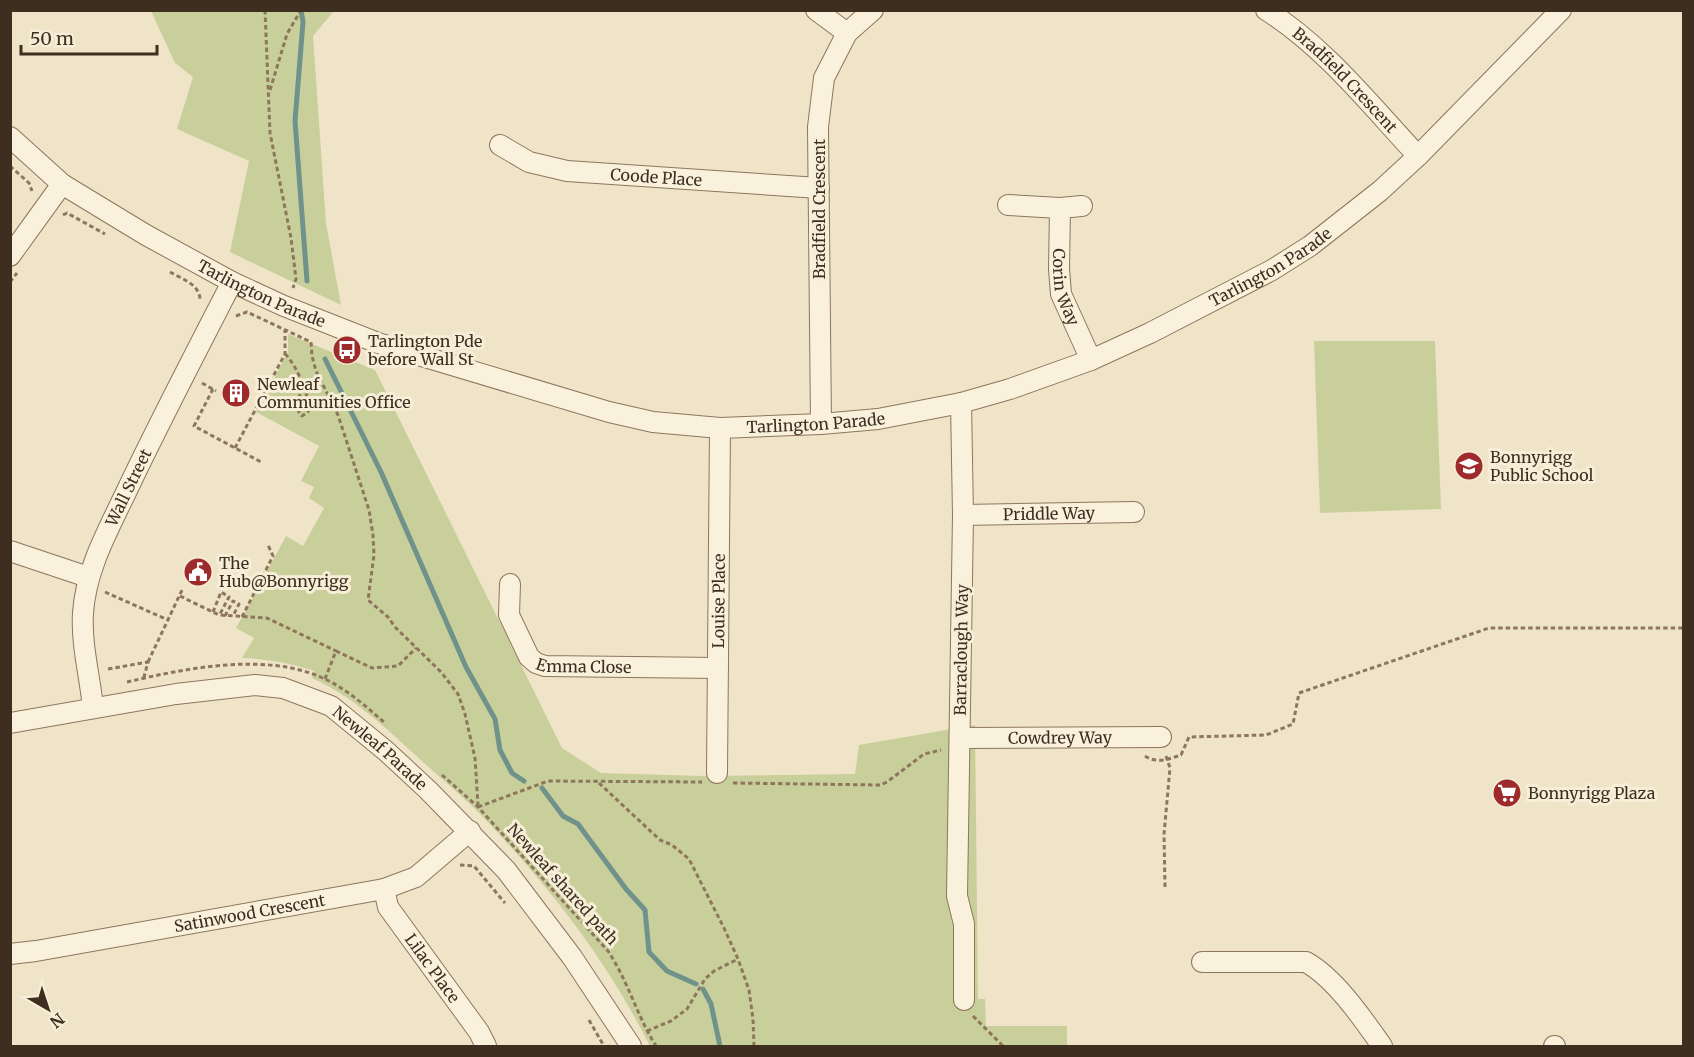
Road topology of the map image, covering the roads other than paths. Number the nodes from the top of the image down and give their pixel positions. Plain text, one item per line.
1 (816, 10) edge
2 (873, 10) edge
3 (1266, 10) edge
4 (1561, 10) edge
5 (847, 33) junction
6 (10, 137) edge
7 (500, 145) dead end
8 (1418, 156) junction
9 (62, 184) junction
10 (819, 188) junction
11 (1008, 205) dead end
12 (1082, 206) dead end
13 (1060, 208) junction
14 (10, 256) edge
15 (232, 282) junction
16 (1091, 360) junction
17 (961, 403) junction
18 (821, 424) junction
19 (720, 428) junction
20 (1134, 512) dead end
21 (963, 515) junction
22 (10, 550) edge
23 (88, 577) junction
24 (510, 584) dead end
25 (718, 668) junction
26 (93, 708) junction
27 (10, 723) edge
28 (1161, 736) road end
29 (960, 738) junction
30 (717, 773) dead end
31 (470, 831) junction
32 (384, 889) junction
33 (10, 954) edge
34 (1202, 962) dead end
35 (964, 1000) road end
36 (486, 1047) edge
37 (631, 1047) edge
38 (1382, 1047) edge

1 - 5 street
2 - 5 street, Bradfield Crescent
3 - 8 street, Bradfield Crescent
4 - 8 street, Tarlington Parade
5 - 10 street, Bradfield Crescent
6 - 9 street, Tarlington Parade
7 - 10 street, Coode Place
8 - 16 street, Tarlington Parade
9 - 14 street
9 - 15 street, Tarlington Parade
10 - 18 street, Bradfield Crescent
11 - 13 street
12 - 13 street
13 - 16 street, Corin Way
15 - 19 street, Tarlington Parade
15 - 23 street, Wall Street
16 - 17 street, Tarlington Parade
17 - 18 street, Tarlington Parade
17 - 21 street, Barraclough Way
18 - 19 street, Tarlington Parade
19 - 25 street, Louise Place
20 - 21 street, Priddle Way
21 - 29 street, Barraclough Way
22 - 23 street
23 - 26 street, Wall Street
24 - 25 street, Emma Close
25 - 30 street, Louise Place
26 - 27 street, Newleaf Parade
26 - 31 street, Newleaf Parade
28 - 29 street, Cowdrey Way
29 - 35 street, Barraclough Way
31 - 32 street, Satinwood Crescent
31 - 37 street, Newleaf Parade
32 - 33 street, Satinwood Crescent
32 - 36 street, Lilac Place
34 - 38 street

